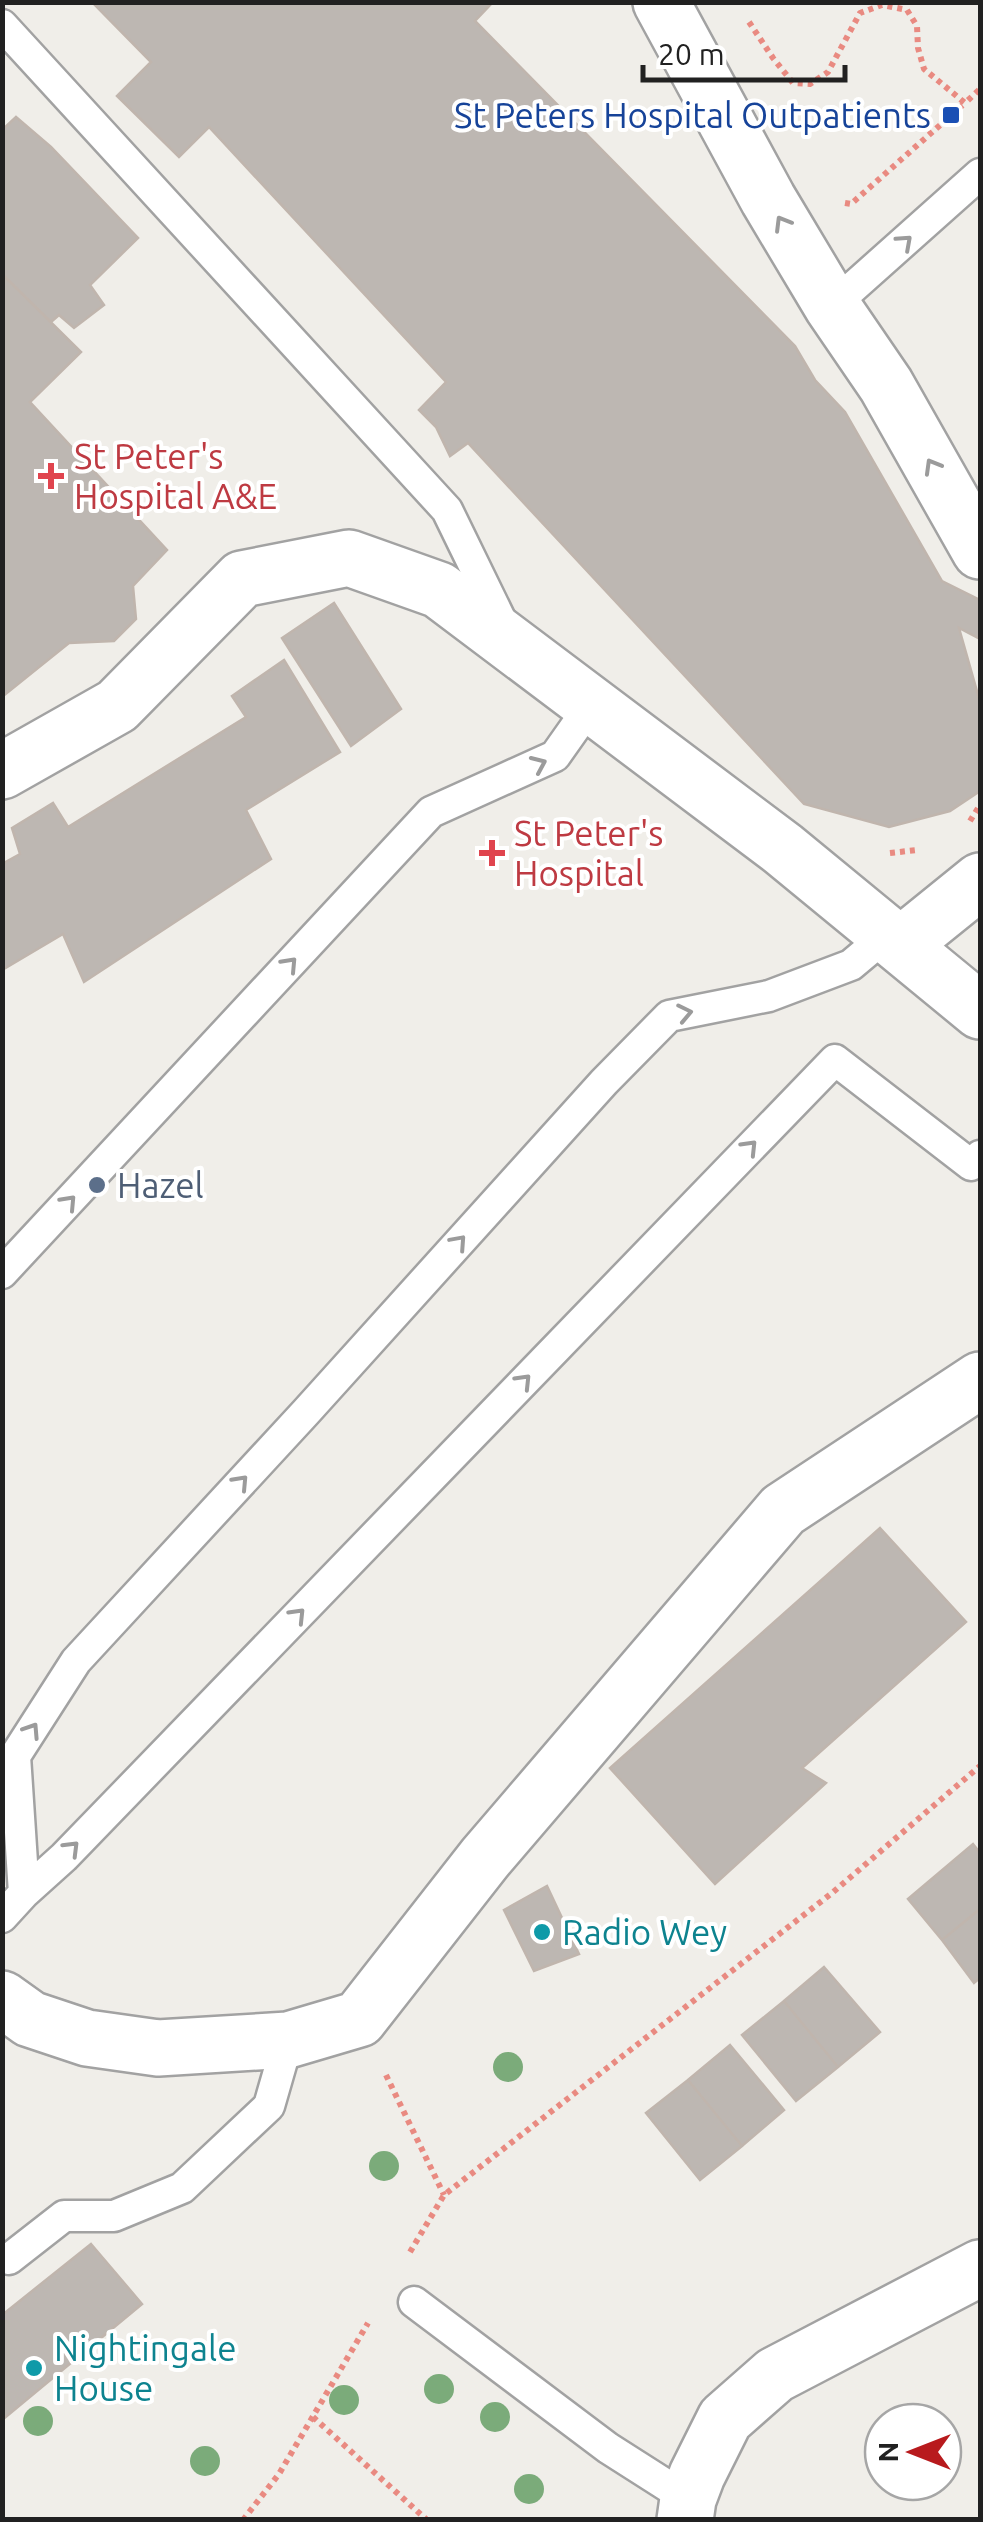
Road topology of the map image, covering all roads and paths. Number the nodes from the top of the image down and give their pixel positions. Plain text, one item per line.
1 (660, 2) edge
2 (746, 17) dead end
3 (2, 25) edge
4 (980, 88) edge
5 (965, 103) junction
6 (980, 174) edge
7 (835, 202) dead end
8 (832, 306) junction
9 (980, 551) edge
10 (514, 646) junction
11 (591, 705) junction
12 (2, 771) edge
13 (980, 805) edge
14 (958, 830) dead end
15 (919, 850) dead end
16 (885, 854) dead end
17 (980, 881) edge
18 (894, 940) junction
19 (980, 1011) edge
20 (980, 1156) edge
21 (2, 1273) edge
22 (980, 1380) edge
23 (980, 1766) edge
24 (24, 1892) junction
25 (2, 1917) edge
26 (2, 1999) edge
27 (359, 2019) junction
28 (288, 2040) junction
29 (444, 2195) junction
30 (409, 2254) dead end
31 (8, 2259) dead end
32 (980, 2268) edge
33 (414, 2302) dead end
34 (372, 2316) dead end
35 (313, 2417) junction
36 (686, 2509) edge
37 (243, 2520) edge
38 (427, 2520) edge

8 -> 1 street
2 - 5 path
3 - 10 lane
4 - 5 path
5 - 7 path
8 -> 6 lane
9 -> 8 street
10 - 11 street
10 - 12 street
11 - 18 street
21 -> 11 lane
13 - 14 path
15 - 16 path
17 - 18 street
18 - 19 street
24 -> 18 lane
24 -> 20 lane
22 - 27 street
23 - 29 path
24 - 25 lane
26 - 28 street
27 - 28 street
27 - 29 path
28 - 31 lane
29 - 30 path
32 - 36 street
33 - 36 lane
34 - 35 path
35 - 37 path
35 - 38 path

